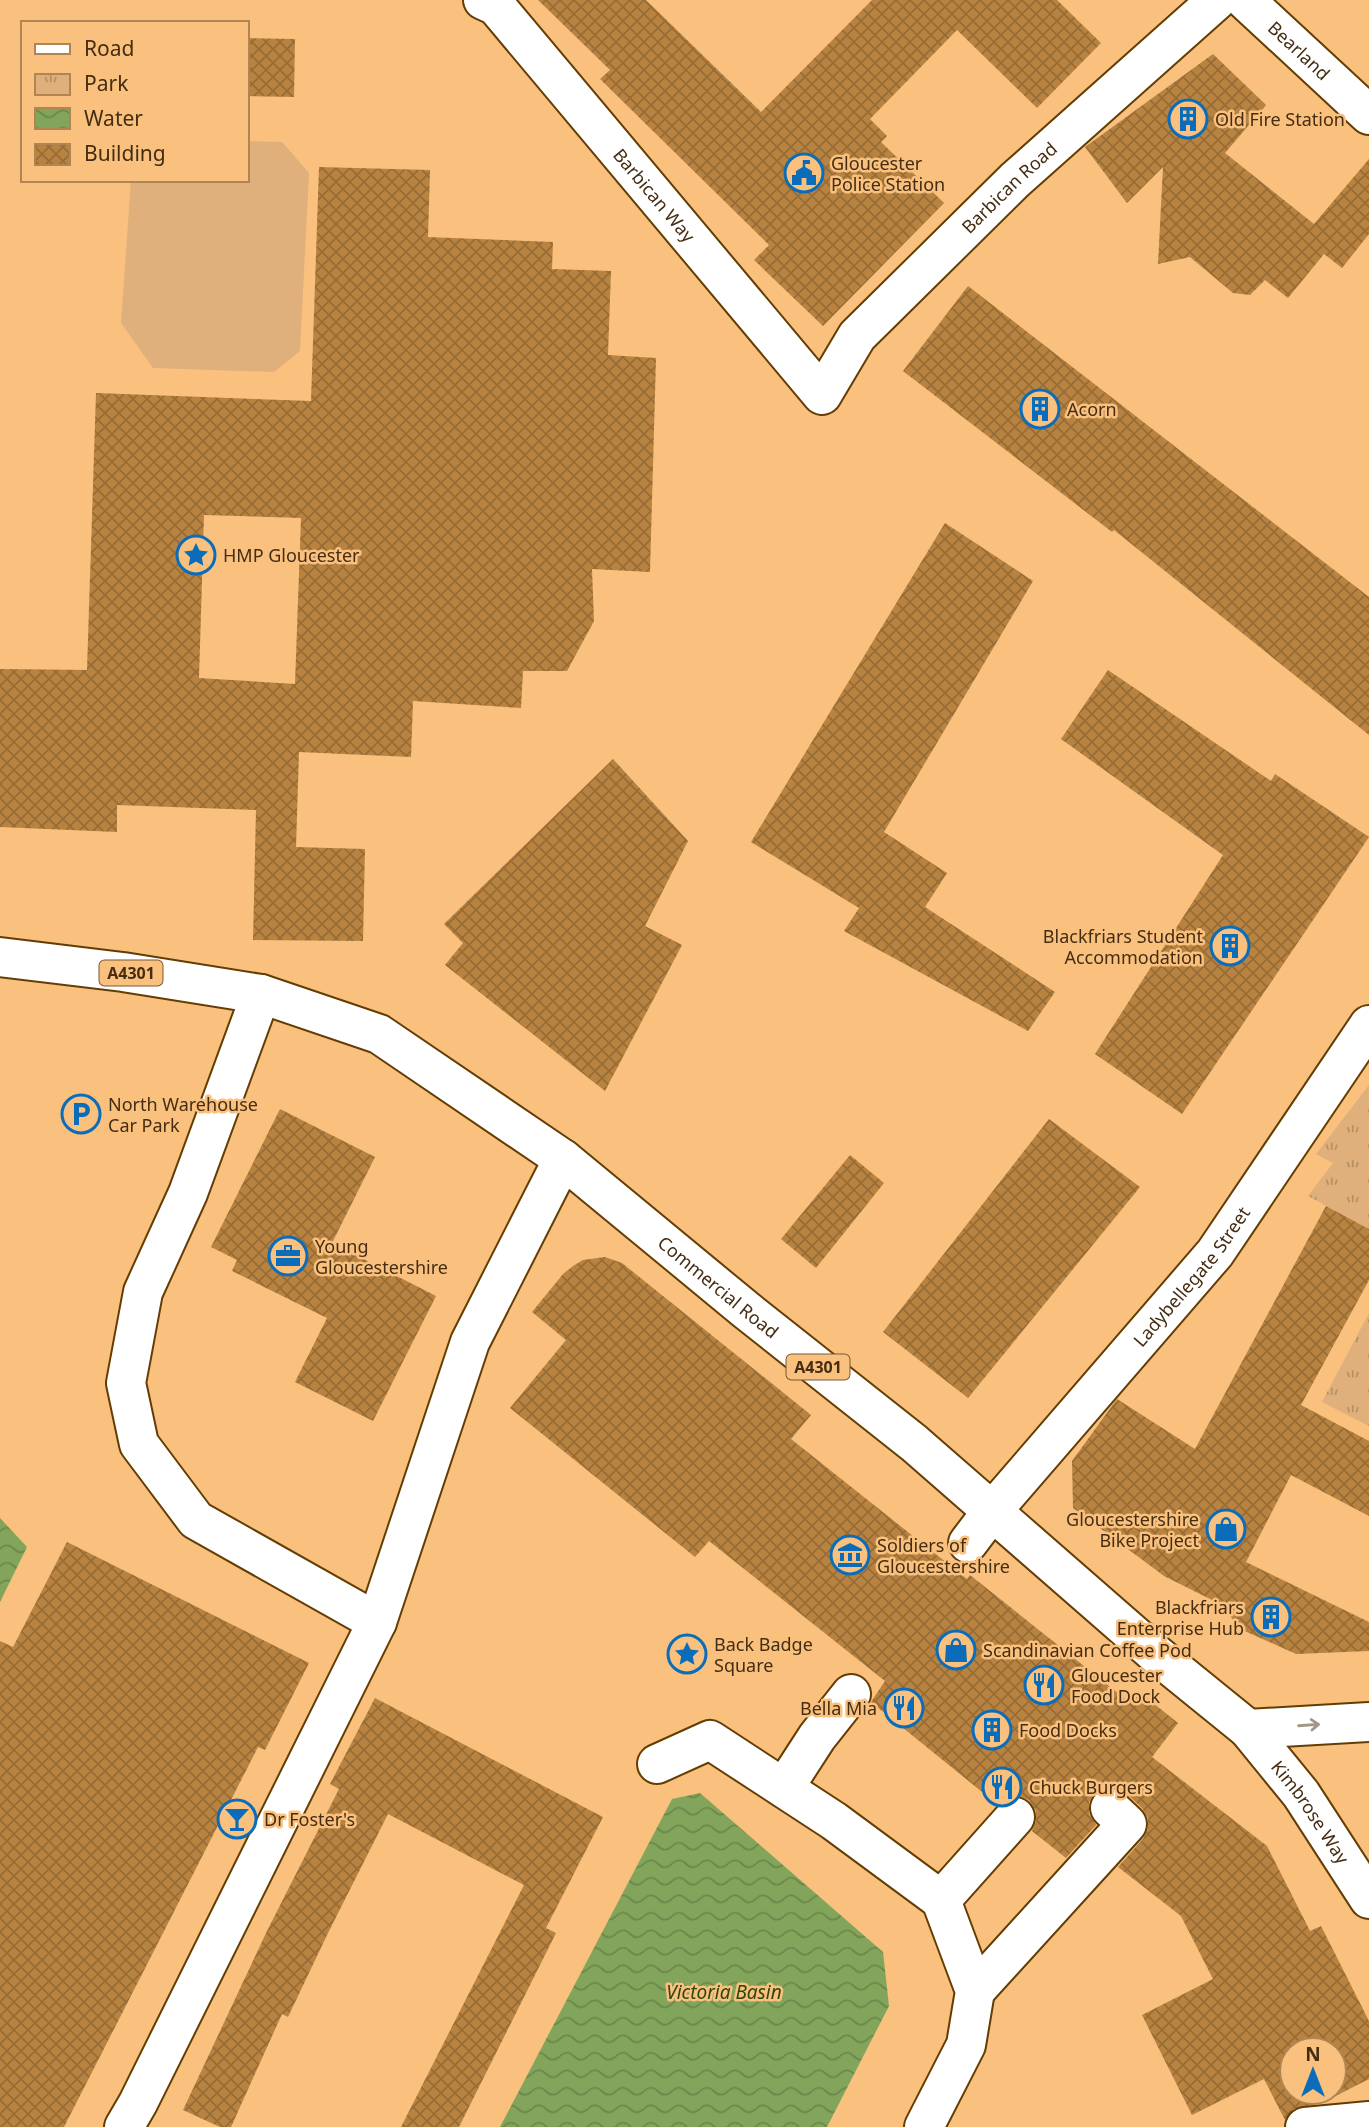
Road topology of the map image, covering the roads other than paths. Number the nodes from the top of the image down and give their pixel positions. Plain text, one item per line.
1 (483, 0) edge
2 (1217, 0) edge
3 (1245, 0) edge
4 (1363, 100) edge
5 (822, 395) joint
6 (0, 957) edge
7 (261, 994) junction
8 (1369, 1026) edge
9 (563, 1159) junction
10 (993, 1510) junction
11 (968, 1543) dead end
12 (377, 1622) junction
13 (851, 1693) dead end
14 (1369, 1722) edge
15 (1248, 1729) junction
16 (657, 1764) dead end
17 (784, 1788) junction
18 (1110, 1808) dead end
19 (1014, 1818) dead end
20 (1369, 1899) edge
21 (941, 1900) junction
22 (975, 1991) junction
23 (1369, 2121) edge
24 (124, 2127) edge
25 (924, 2127) edge
26 (1305, 2127) edge

1 - 5 street, Barbican Way
2 - 5 street, Barbican Road
3 - 4 street, Bearland
6 - 7 street, Commercial Road / A4301
7 - 9 street, Commercial Road / A4301
7 - 12 street
8 - 10 street, Ladybellegate Street
9 - 10 street, Commercial Road / A4301
9 - 12 street
10 - 11 street, Ladybellegate Street
10 - 15 street, Commercial Road / A4301
12 - 24 street
13 - 17 street
15 -> 14 street
15 - 20 street, Kimbrose Way / A4301
16 - 17 street
17 - 21 street
18 - 22 street
19 - 21 street
21 - 22 street
22 - 25 street
23 - 26 street

